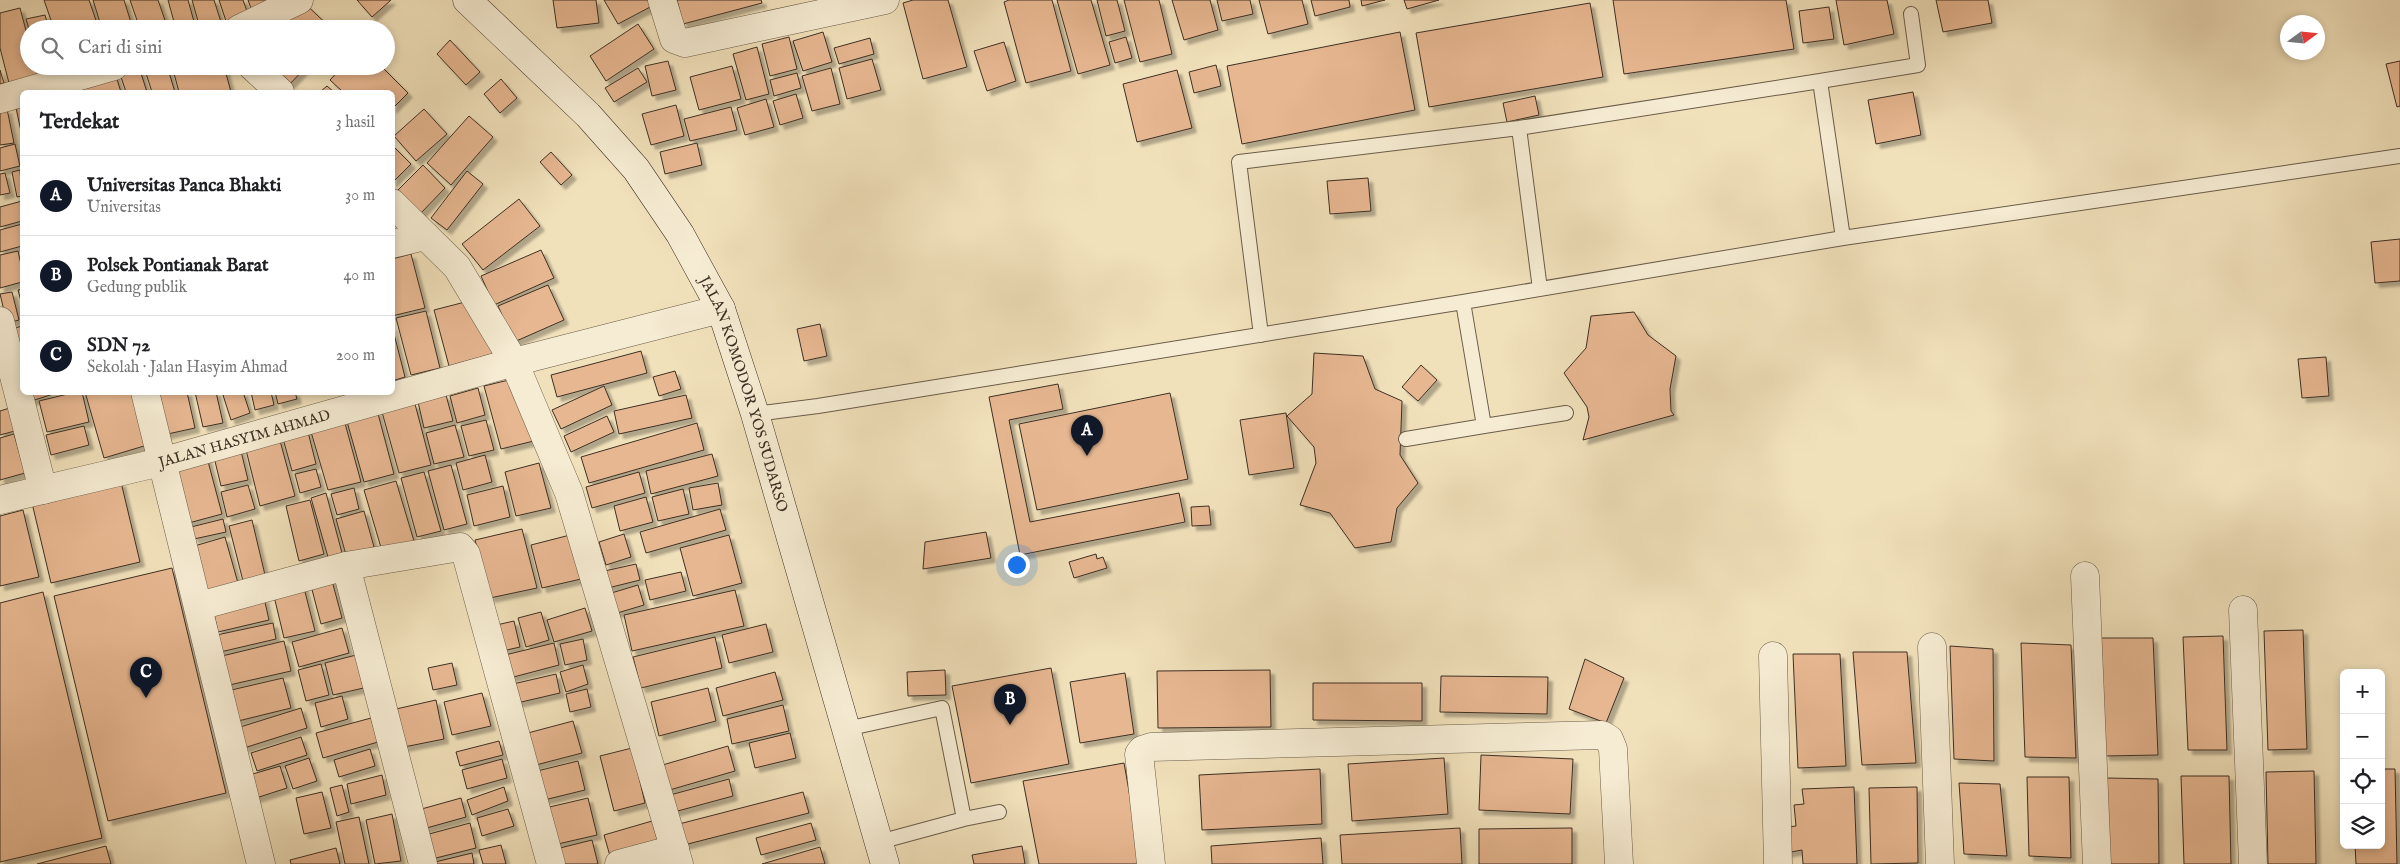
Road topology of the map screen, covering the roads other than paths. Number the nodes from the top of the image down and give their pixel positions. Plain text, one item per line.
1 (298, 0) edge
2 (467, 0) edge
3 (662, 0) edge
4 (885, 0) edge
5 (1911, 14) dead end
6 (257, 20) edge
7 (94, 75) edge
8 (262, 75) edge
9 (1820, 82) junction
10 (70, 86) edge
11 (48, 90) edge
12 (278, 90) edge
13 (20, 95) edge
14 (0, 99) edge
15 (1520, 128) junction
16 (2400, 156) edge
17 (395, 206) edge
18 (425, 236) junction
19 (1843, 238) junction
20 (395, 243) edge
21 (1540, 289) junction
22 (1463, 302) junction
23 (721, 309) junction
24 (0, 321) edge
25 (1261, 335) junction
26 (514, 362) junction
27 (146, 395) edge
28 (1566, 413) dead end
29 (755, 414) junction
30 (1484, 426) junction
31 (1406, 439) dead end
32 (161, 462) junction
33 (43, 490) junction
34 (0, 500) edge
35 (346, 566) junction
36 (2085, 576) dead end
37 (199, 606) junction
38 (2243, 610) dead end
39 (1932, 647) dead end
40 (1773, 656) dead end
41 (846, 729) junction
42 (999, 812) dead end
43 (964, 819) junction
44 (882, 853) edge
45 (677, 856) edge
46 (261, 864) edge
47 (423, 864) edge
48 (551, 864) edge
49 (619, 864) edge
50 (1151, 864) edge
51 (1619, 864) edge
52 (1778, 864) edge
53 (1940, 864) edge
54 (2097, 864) edge
55 (2253, 864) edge

1 - 6 street
2 - 23 street, JALAN KOMODOR YOS SUDARSO
3 - 4 street
5 - 9 lane
7 - 10 street
8 - 12 street
9 - 15 lane
9 - 19 lane
10 - 11 street
13 - 14 street
15 - 21 lane
15 - 25 lane
16 - 19 lane
17 - 18 street
18 - 20 street
18 - 26 street
19 - 21 lane
21 - 22 lane
22 - 25 lane
22 - 30 lane
23 - 26 street, JALAN HASYIM AHMAD
23 - 29 street, JALAN KOMODOR YOS SUDARSO
24 - 33 street
25 - 29 lane
26 - 32 street, JALAN HASYIM AHMAD
26 - 45 street
27 - 32 street
28 - 30 lane
29 - 41 street, JALAN KOMODOR YOS SUDARSO
30 - 31 lane
32 - 33 street, JALAN HASYIM AHMAD
32 - 37 street
33 - 34 street, JALAN HASYIM AHMAD
35 - 37 street
35 - 47 street
35 - 48 street
36 - 54 street
37 - 46 street
38 - 55 street
39 - 53 street
40 - 52 street
41 - 43 lane
41 - 44 street, JALAN KOMODOR YOS SUDARSO
42 - 43 lane
43 - 44 lane
45 - 49 street
50 - 51 street

